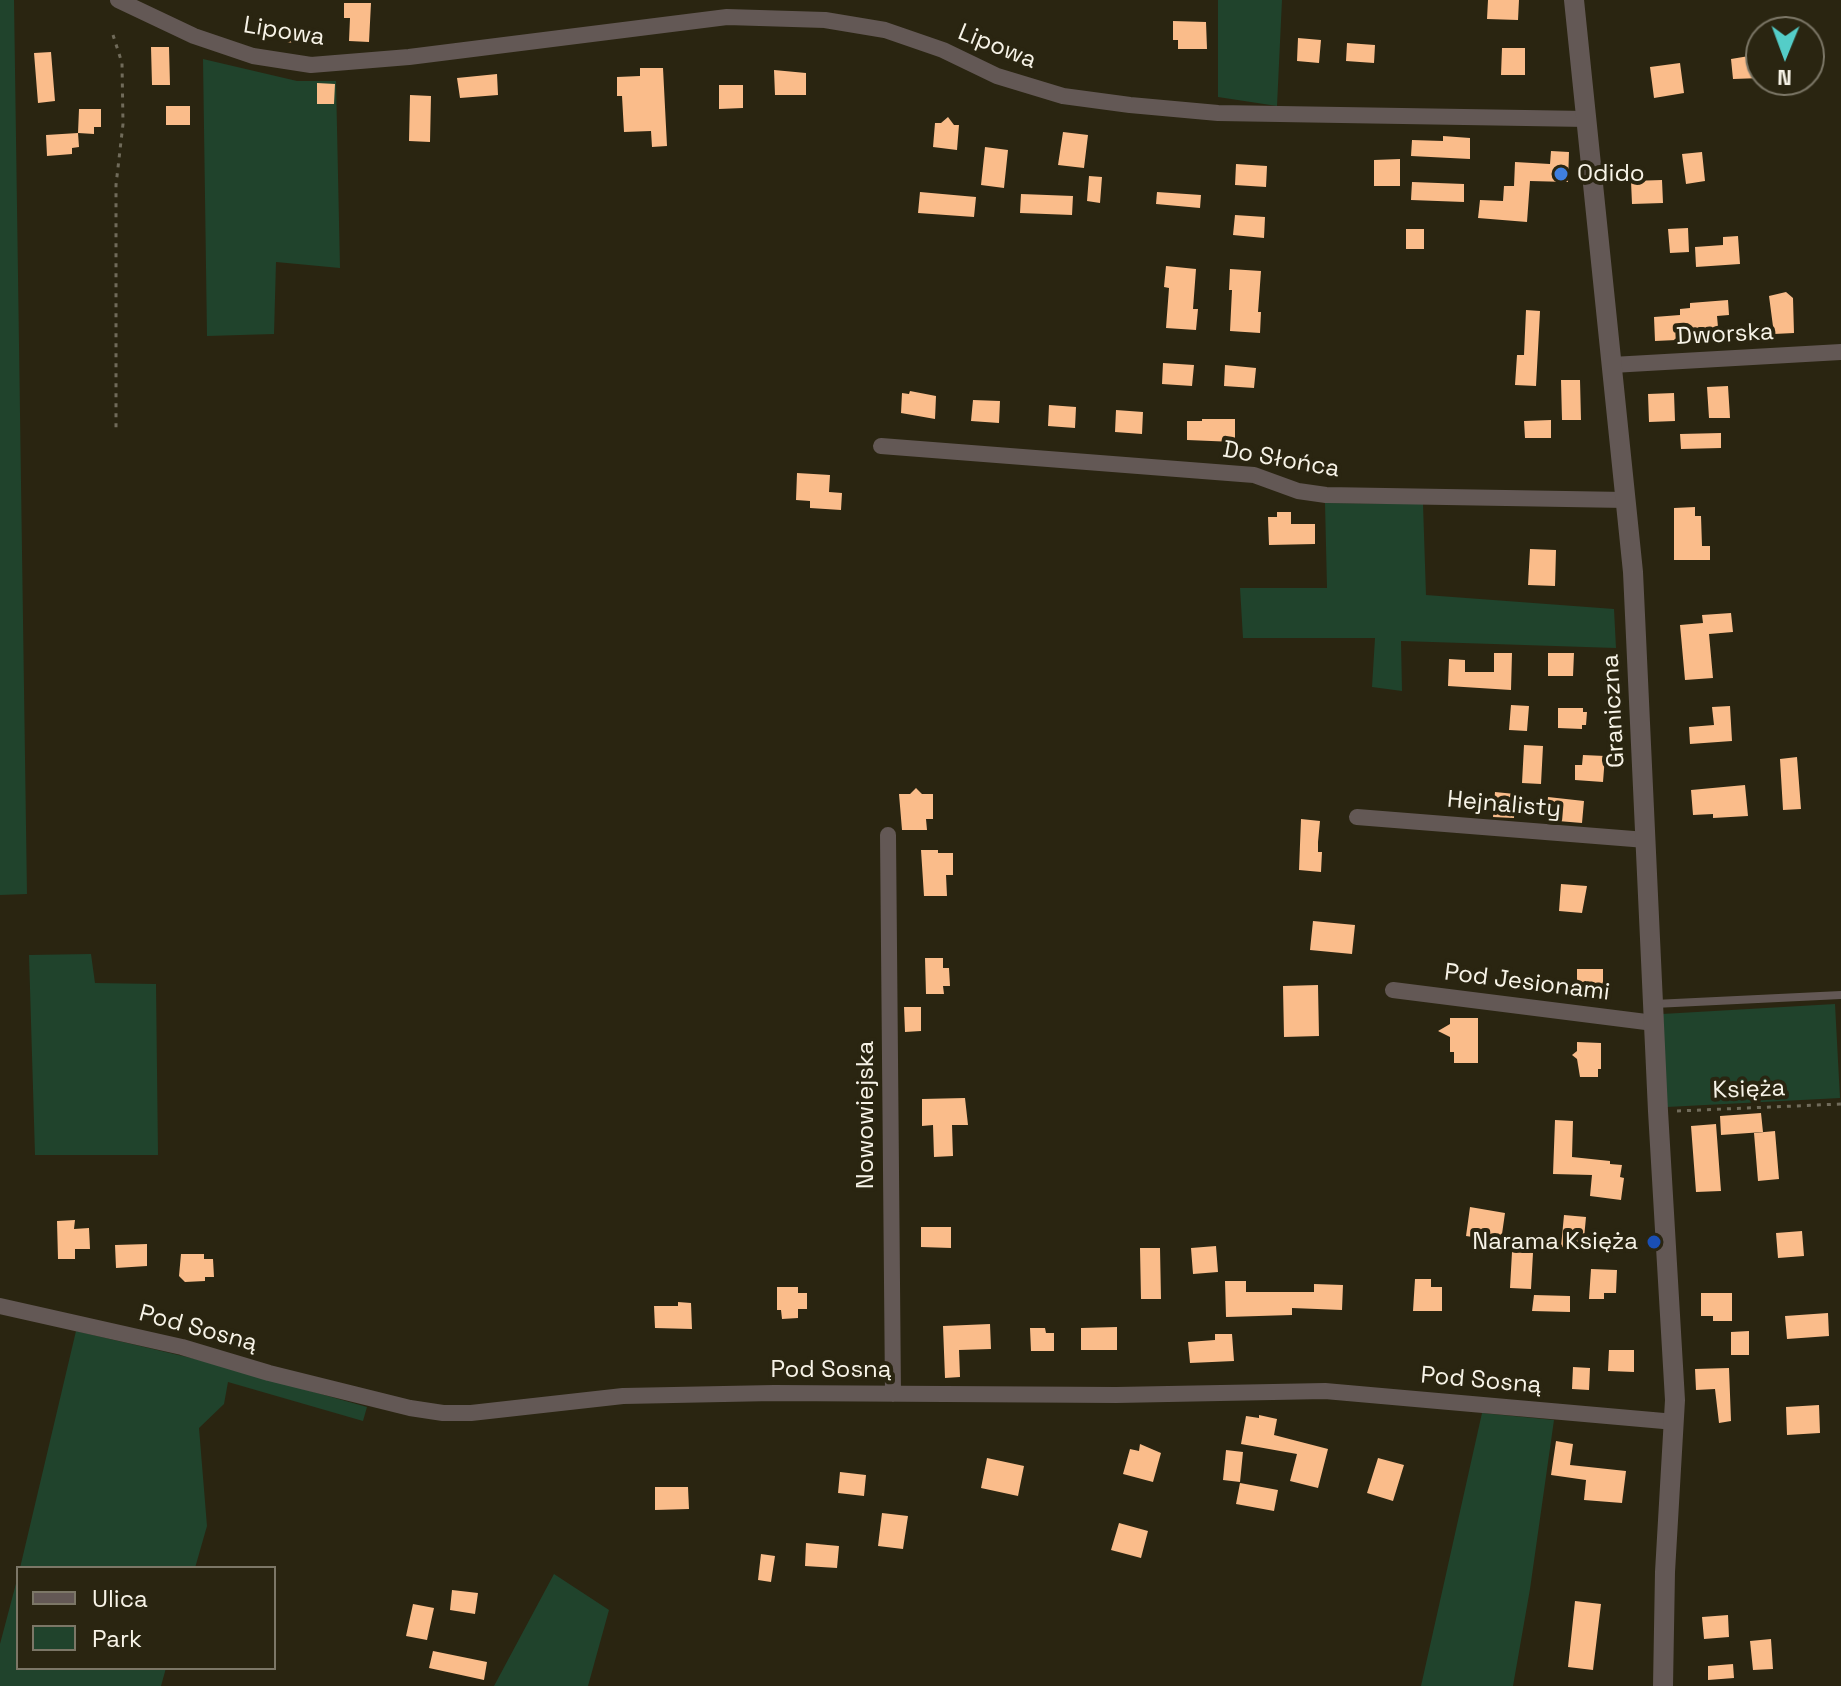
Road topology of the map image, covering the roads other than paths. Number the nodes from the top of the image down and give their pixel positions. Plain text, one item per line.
1 (118, 0) edge
2 (1574, 0) edge
3 (1587, 119) junction
4 (1841, 352) edge
5 (1612, 365) junction
6 (881, 446) dead end
7 (1626, 500) junction
8 (1357, 817) dead end
9 (888, 835) dead end
10 (1646, 840) junction
11 (1393, 990) dead end
12 (1841, 995) edge
13 (1654, 1014) junction
14 (0, 1306) edge
15 (893, 1394) junction
16 (1675, 1422) junction
17 (1663, 1686) edge

1 - 3 street, Lipowa
2 - 3 street, Graniczna
3 - 5 street, Graniczna
4 - 5 street, Dworska
5 - 7 street, Graniczna
6 - 7 street, Do Słońca
7 - 10 street, Graniczna
8 - 10 street, Hejnalisty
9 - 15 street, Nowowiejska
10 - 13 street, Graniczna
11 - 13 street, Pod Jesionami
12 - 13 lane
13 - 16 street, Graniczna
14 - 15 street, Pod Sosną
15 - 16 street, Pod Sosną
16 - 17 street, Graniczna

